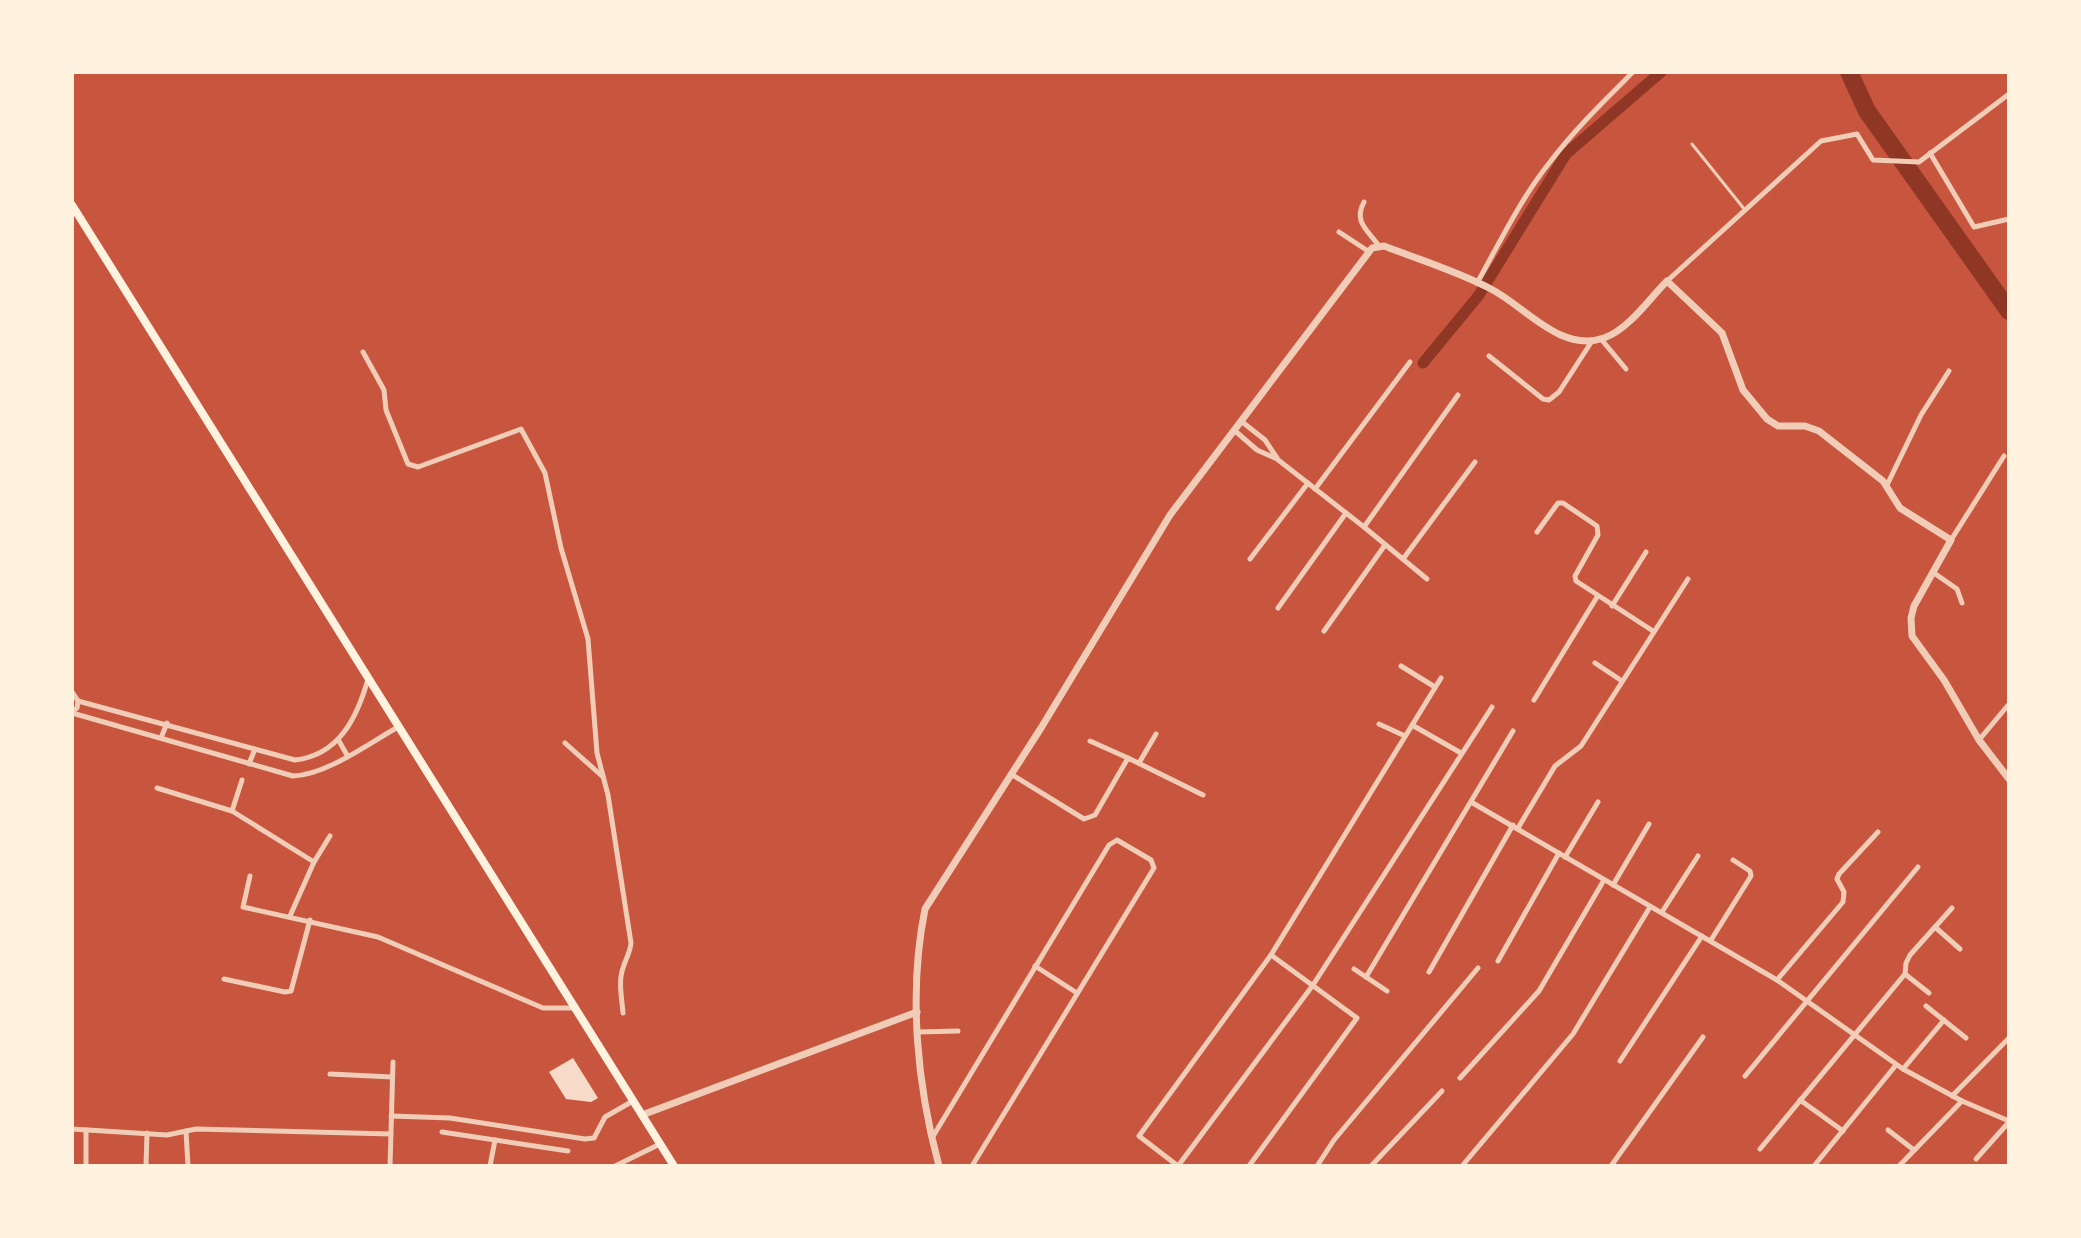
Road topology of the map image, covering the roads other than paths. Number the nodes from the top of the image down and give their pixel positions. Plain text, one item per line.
1 (1633, 72) edge
2 (2009, 94) edge
3 (1692, 144) dead end
4 (1930, 153) junction
5 (1364, 202) dead end
6 (72, 205) edge
7 (1745, 210) junction
8 (2009, 219) edge
9 (1339, 232) dead end
10 (1379, 246) junction
11 (1368, 251) junction
12 (1667, 281) junction
13 (1478, 284) junction
14 (1601, 339) junction
15 (1592, 341) junction
16 (363, 352) dead end
17 (1489, 356) dead end
18 (1410, 362) dead end
19 (1626, 369) dead end
20 (1949, 371) dead end
21 (1458, 395) dead end
22 (1241, 421) junction
23 (1234, 430) junction
24 (2004, 456) dead end
25 (1277, 459) junction
26 (1475, 462) dead end
27 (1308, 483) junction
28 (1887, 485) junction
29 (1315, 489) junction
30 (1346, 513) junction
31 (1364, 527) junction
32 (1537, 532) dead end
33 (1951, 540) junction
34 (1385, 545) junction
35 (1646, 552) dead end
36 (1250, 559) dead end
37 (1403, 559) junction
38 (1934, 573) junction
39 (1427, 579) dead end
40 (1688, 579) dead end
41 (1597, 597) junction
42 (1962, 603) dead end
43 (1612, 606) junction
44 (1278, 608) dead end
45 (1324, 631) dead end
46 (1653, 631) junction
47 (1595, 663) dead end
48 (1401, 666) dead end
49 (1441, 678) dead end
50 (368, 679) junction
51 (1622, 681) junction
52 (1435, 687) junction
53 (72, 692) edge
54 (1534, 700) dead end
55 (78, 701) junction
56 (2009, 704) edge
57 (1492, 707) dead end
58 (72, 712) edge
59 (167, 723) junction
60 (1379, 724) dead end
61 (1412, 725) junction
62 (398, 727) junction
63 (1513, 731) dead end
64 (1156, 734) dead end
65 (1405, 736) junction
66 (161, 738) junction
67 (1979, 740) junction
68 (339, 741) junction
69 (1090, 741) dead end
70 (565, 743) dead end
71 (255, 749) junction
72 (1461, 753) junction
73 (347, 755) junction
74 (1128, 758) junction
75 (1139, 763) junction
76 (249, 764) junction
77 (1011, 774) junction
78 (603, 776) junction
79 (2009, 779) edge
80 (242, 780) dead end
81 (157, 788) dead end
82 (1203, 795) dead end
83 (1471, 802) junction
84 (1598, 802) dead end
85 (232, 811) junction
86 (1649, 824) dead end
87 (1516, 826) junction
88 (1878, 832) dead end
89 (330, 836) dead end
90 (1562, 855) junction
91 (1698, 856) dead end
92 (1733, 860) dead end
93 (314, 862) junction
94 (1918, 867) dead end
95 (250, 876) dead end
96 (1604, 880) junction
97 (1613, 885) junction
98 (1650, 907) junction
99 (1952, 908) dead end
100 (1662, 912) junction
101 (290, 916) junction
102 (310, 920) junction
103 (1935, 927) junction
104 (1702, 936) junction
105 (1711, 940) junction
106 (1960, 949) dead end
107 (1271, 955) junction
108 (1498, 961) dead end
109 (1035, 966) junction
110 (1478, 968) dead end
111 (1354, 969) dead end
112 (1429, 972) dead end
113 (1905, 974) junction
114 (1366, 977) junction
115 (224, 979) dead end
116 (1777, 980) junction
117 (1313, 985) junction
118 (1387, 991) dead end
119 (1077, 993) junction
120 (1929, 993) dead end
121 (1807, 1000) junction
122 (1926, 1006) dead end
123 (575, 1008) junction
124 (917, 1012) junction
125 (623, 1013) dead end
126 (1944, 1020) junction
127 (958, 1031) dead end
128 (917, 1032) junction
129 (1854, 1035) junction
130 (1703, 1037) dead end
131 (1966, 1038) dead end
132 (2009, 1038) edge
133 (1620, 1061) dead end
134 (393, 1062) dead end
135 (1896, 1065) junction
136 (1903, 1069) junction
137 (330, 1074) dead end
138 (1745, 1076) dead end
139 (392, 1077) junction
140 (1460, 1078) dead end
141 (1442, 1091) dead end
142 (1952, 1096) junction
143 (633, 1100) junction
144 (1800, 1100) junction
145 (1962, 1101) junction
146 (642, 1115) junction
147 (391, 1116) junction
148 (2008, 1120) edge
149 (72, 1129) edge
150 (86, 1130) junction
151 (1888, 1130) dead end
152 (186, 1131) junction
153 (1843, 1131) junction
154 (442, 1132) dead end
155 (147, 1133) junction
156 (391, 1134) junction
157 (931, 1139) junction
158 (495, 1140) junction
159 (661, 1144) junction
160 (1760, 1149) dead end
161 (1914, 1150) junction
162 (568, 1151) dead end
163 (1976, 1159) dead end
164 (86, 1166) edge
165 (146, 1166) edge
166 (188, 1166) edge
167 (390, 1166) edge
168 (490, 1166) edge
169 (615, 1166) edge
170 (674, 1166) edge
171 (939, 1166) edge
172 (972, 1166) edge
173 (1249, 1166) edge
174 (1317, 1166) edge
175 (1371, 1166) edge
176 (1462, 1166) edge
177 (1611, 1166) edge
178 (1814, 1166) edge
179 (1899, 1166) edge

1 - 13 street
2 - 4 street
3 - 7 lane
4 - 7 street
4 - 8 street
5 - 10 street
6 - 50 main road
7 - 12 street
9 - 11 street
10 - 11 street
10 - 13 street
11 - 22 street
12 - 14 street
12 - 28 street
13 - 15 street
14 - 15 street
14 - 19 street
15 - 17 street
16 - 78 street
18 - 29 street
20 - 28 street
21 - 31 street
22 - 23 street
22 - 25 street
23 - 25 street
23 - 77 street
24 - 33 street
25 - 27 street
26 - 37 street
27 - 29 street
27 - 36 street
28 - 33 street
29 - 30 street
30 - 31 street
30 - 44 street
31 - 34 street
32 - 41 street
33 - 38 street
34 - 37 street
34 - 45 street
35 - 43 street
37 - 39 street
38 - 42 street
38 - 67 street
40 - 46 street
41 - 43 street
41 - 54 street
43 - 46 street
46 - 51 street
47 - 51 street
48 - 52 street
49 - 52 street
50 - 62 main road
50 - 68 street
51 - 87 street
52 - 61 street
53 - 55 street
55 - 58 street
55 - 59 street
56 - 67 street
57 - 72 street
58 - 66 street
59 - 66 street
59 - 71 street
60 - 65 street
61 - 65 street
61 - 72 street
62 - 73 street
62 - 123 main road
63 - 83 street
64 - 75 street
65 - 107 street
66 - 76 street
67 - 79 street
68 - 71 street
68 - 73 street
69 - 74 street
70 - 78 street
71 - 76 street
72 - 117 street
73 - 76 street
74 - 75 street
74 - 77 street
75 - 82 street
77 - 124 street
78 - 125 street
80 - 85 street
81 - 85 street
83 - 87 street
83 - 114 street
84 - 90 street
85 - 93 street
86 - 97 street
87 - 90 street
87 - 112 street
88 - 116 street
89 - 93 street
90 - 96 street
90 - 108 street
91 - 100 street
92 - 105 street
93 - 101 street
94 - 121 street
95 - 101 street
96 - 97 street
96 - 140 street
97 - 98 street
98 - 100 street
98 - 176 street
99 - 103 street
100 - 104 street
101 - 102 street
102 - 115 street
102 - 123 street
103 - 106 street
103 - 113 street
104 - 105 street
104 - 133 street
105 - 116 street
107 - 117 street
107 - 117 street
109 - 119 street
109 - 119 street
109 - 157 street
110 - 174 street
111 - 114 street
113 - 120 street
113 - 129 street
114 - 118 street
116 - 121 street
117 - 173 street
119 - 172 street
121 - 129 street
121 - 138 street
122 - 126 street
123 - 143 main road
124 - 128 street
124 - 146 street
126 - 131 street
126 - 136 street
127 - 128 street
128 - 157 street
129 - 135 street
129 - 144 street
130 - 177 street
132 - 142 street
134 - 139 street
135 - 136 street
135 - 153 street
136 - 142 street
137 - 139 street
139 - 147 street
141 - 175 street
142 - 145 street
143 - 146 main road
143 - 147 street
144 - 153 street
144 - 160 street
145 - 148 street
145 - 161 street
146 - 159 main road
147 - 156 street
148 - 163 street
149 - 150 street
150 - 155 street
150 - 164 street
151 - 161 street
152 - 155 street
152 - 156 street
152 - 166 street
153 - 178 street
154 - 158 street
155 - 165 street
156 - 167 street
157 - 171 street
158 - 162 street
158 - 168 street
159 - 169 street
159 - 170 main road
161 - 179 street

